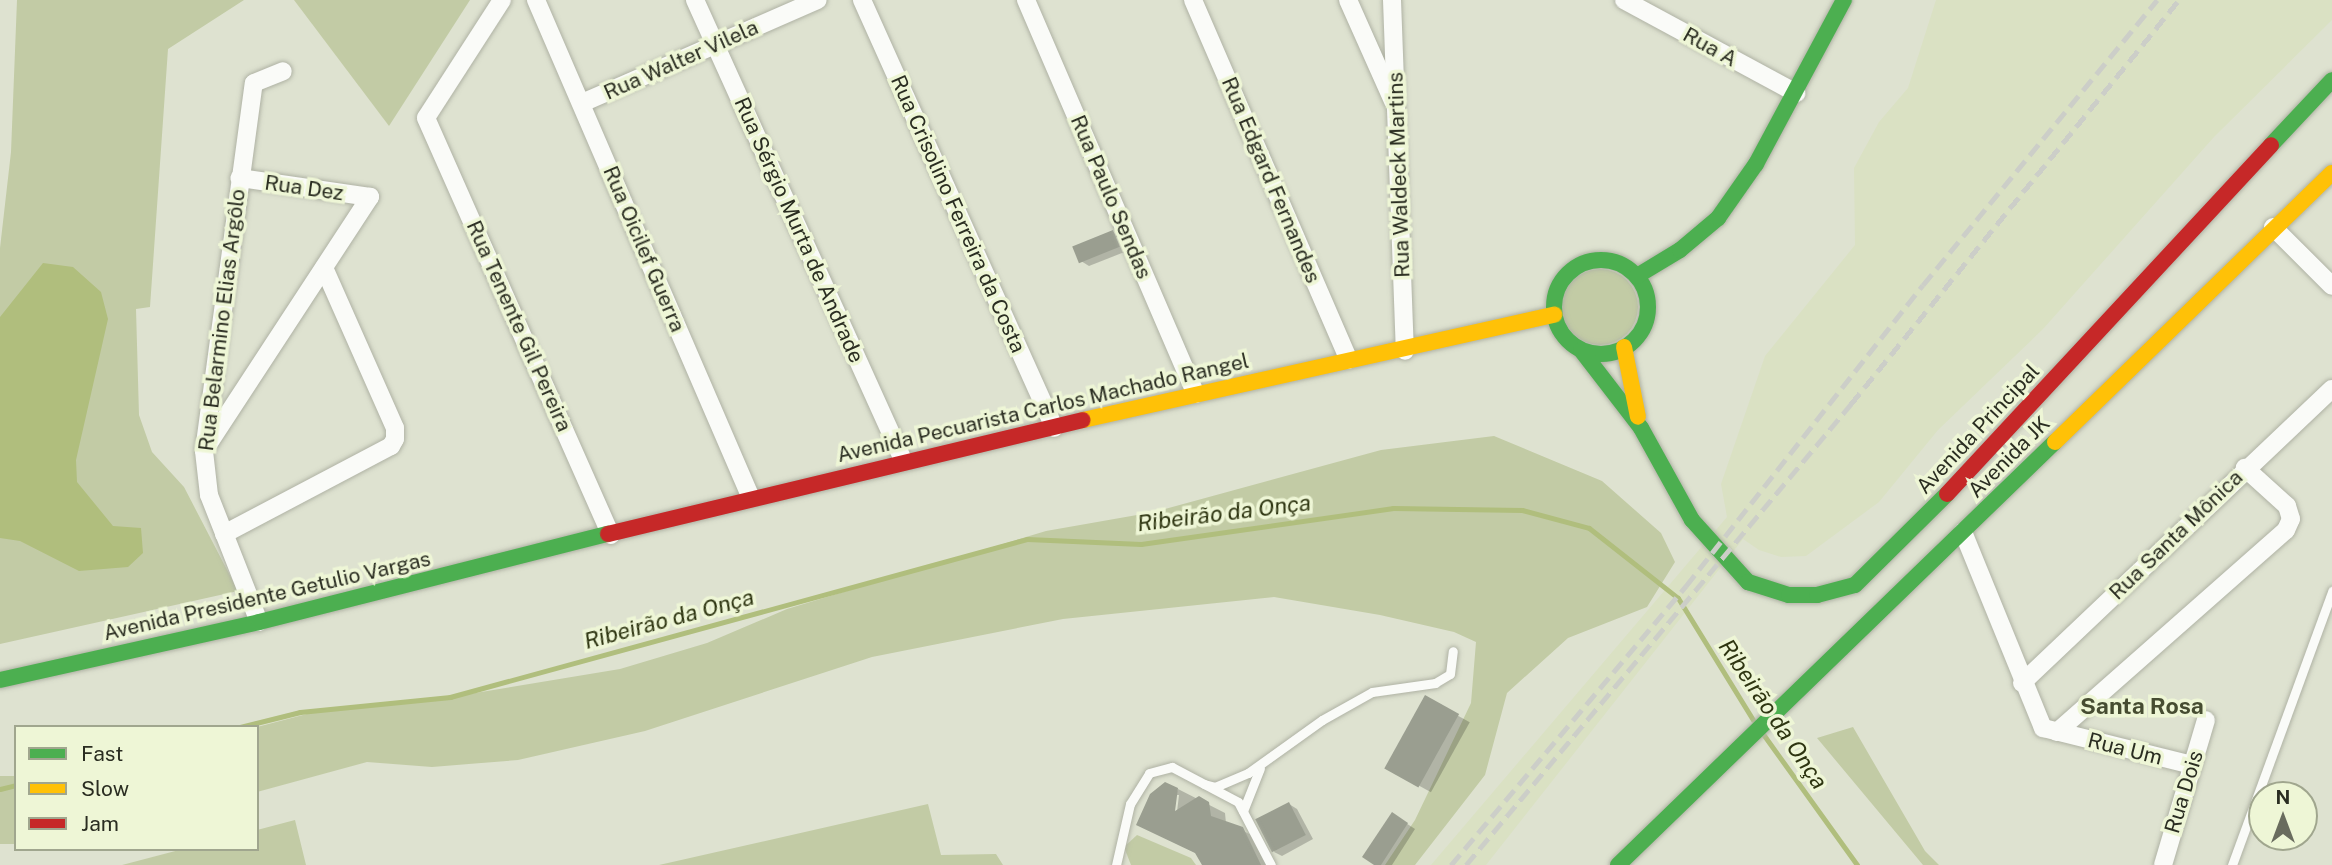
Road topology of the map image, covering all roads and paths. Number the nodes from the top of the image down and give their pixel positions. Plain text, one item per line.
1 (502, 0) edge
2 (536, 0) edge
3 (695, 0) edge
4 (818, 0) edge
5 (862, 0) edge
6 (1026, 0) edge
7 (1193, 0) edge
8 (1348, 0) edge
9 (1392, 0) edge
10 (1624, 0) edge
11 (1844, 0) edge
12 (715, 45) junction
13 (283, 71) dead end
14 (2332, 80) edge
15 (1796, 93) junction
16 (582, 103) junction
17 (1398, 111) junction
18 (2332, 173) edge
19 (239, 178) junction
20 (2273, 227) junction
21 (324, 268) junction
22 (1637, 276) junction
23 (2332, 285) edge
24 (1554, 315) junction
25 (1624, 347) junction
26 (1581, 349) junction
27 (1405, 351) junction
28 (1349, 360) junction
29 (2332, 389) edge
30 (1196, 394) junction
31 (1054, 428) junction
32 (1641, 428) junction
33 (204, 451) junction
34 (903, 460) junction
35 (2245, 468) junction
36 (751, 498) junction
37 (1963, 532) junction
38 (224, 534) junction
39 (611, 535) junction
40 (544, 551) joint
41 (2332, 591) edge
42 (258, 622) junction
43 (1453, 651) dead end
44 (0, 680) edge
45 (2022, 683) junction
46 (2206, 720) dead end
47 (2057, 732) junction
48 (1268, 758) junction
49 (2192, 765) junction
50 (1205, 784) junction
51 (1244, 811) junction
52 (1116, 865) edge
53 (1271, 865) edge
54 (1618, 865) edge
55 (2163, 865) edge
56 (2232, 865) edge

1 - 39 street, Rua Tenente Gil Pereira
2 - 16 street, Rua Oicilef Guerra
3 - 12 street, Rua Sérgio Murta de Andrade
4 - 12 street, Rua Walter Vilela
5 - 31 street, Rua Crisolino Ferreira da Costa
6 - 30 street, Rua Paulo Sendas
7 - 28 street, Rua Edgard Fernandes
8 - 17 street
9 - 17 street, Rua Waldeck Martins
10 - 15 street, Rua A
11 - 15 street
12 - 16 street, Rua Walter Vilela
12 - 34 street, Rua Sérgio Murta de Andrade
13 - 19 street, Rua Belarmino Elias Argôlo
14 - 32 street, Avenida Principal
15 - 22 street
16 - 36 street, Rua Oicilef Guerra
17 - 27 street, Rua Waldeck Martins
18 - 20 street, Avenida JK
19 - 21 street, Rua Dez
19 - 33 street, Rua Belarmino Elias Argôlo
20 - 23 street
20 - 37 street, Avenida JK
21 - 33 street
21 - 38 street
22 - 24 street
22 - 25 street
24 - 26 street
24 - 27 street, Avenida Pecuarista Carlos Machado Rangel
25 - 26 street
25 - 32 street, Avenida Principal
26 - 32 street, Avenida Principal
27 - 28 street, Avenida Pecuarista Carlos Machado Rangel
28 - 30 street, Avenida Pecuarista Carlos Machado Rangel
29 - 35 street, Rua Santa Mônica
30 - 31 street, Avenida Pecuarista Carlos Machado Rangel
31 - 34 street, Avenida Pecuarista Carlos Machado Rangel
33 - 38 street, Rua Belarmino Elias Argôlo
34 - 36 street, Avenida Pecuarista Carlos Machado Rangel
35 - 45 street, Rua Santa Mônica
35 - 47 street
36 - 39 street, Avenida Pecuarista Carlos Machado Rangel
37 - 45 street
37 - 54 street, Avenida JK
38 - 42 street, Rua Belarmino Elias Argôlo
39 - 40 street, Avenida Pecuarista Carlos Machado Rangel
40 - 42 street, Avenida Presidente Getulio Vargas
41 - 56 lane
42 - 44 street, Avenida Presidente Getulio Vargas
43 - 48 lane
45 - 47 street
46 - 49 street, Rua Dois
47 - 49 street, Rua Um
48 - 50 lane
48 - 51 lane
49 - 55 street, Rua Dois
50 - 51 lane
50 - 52 lane
51 - 53 lane

